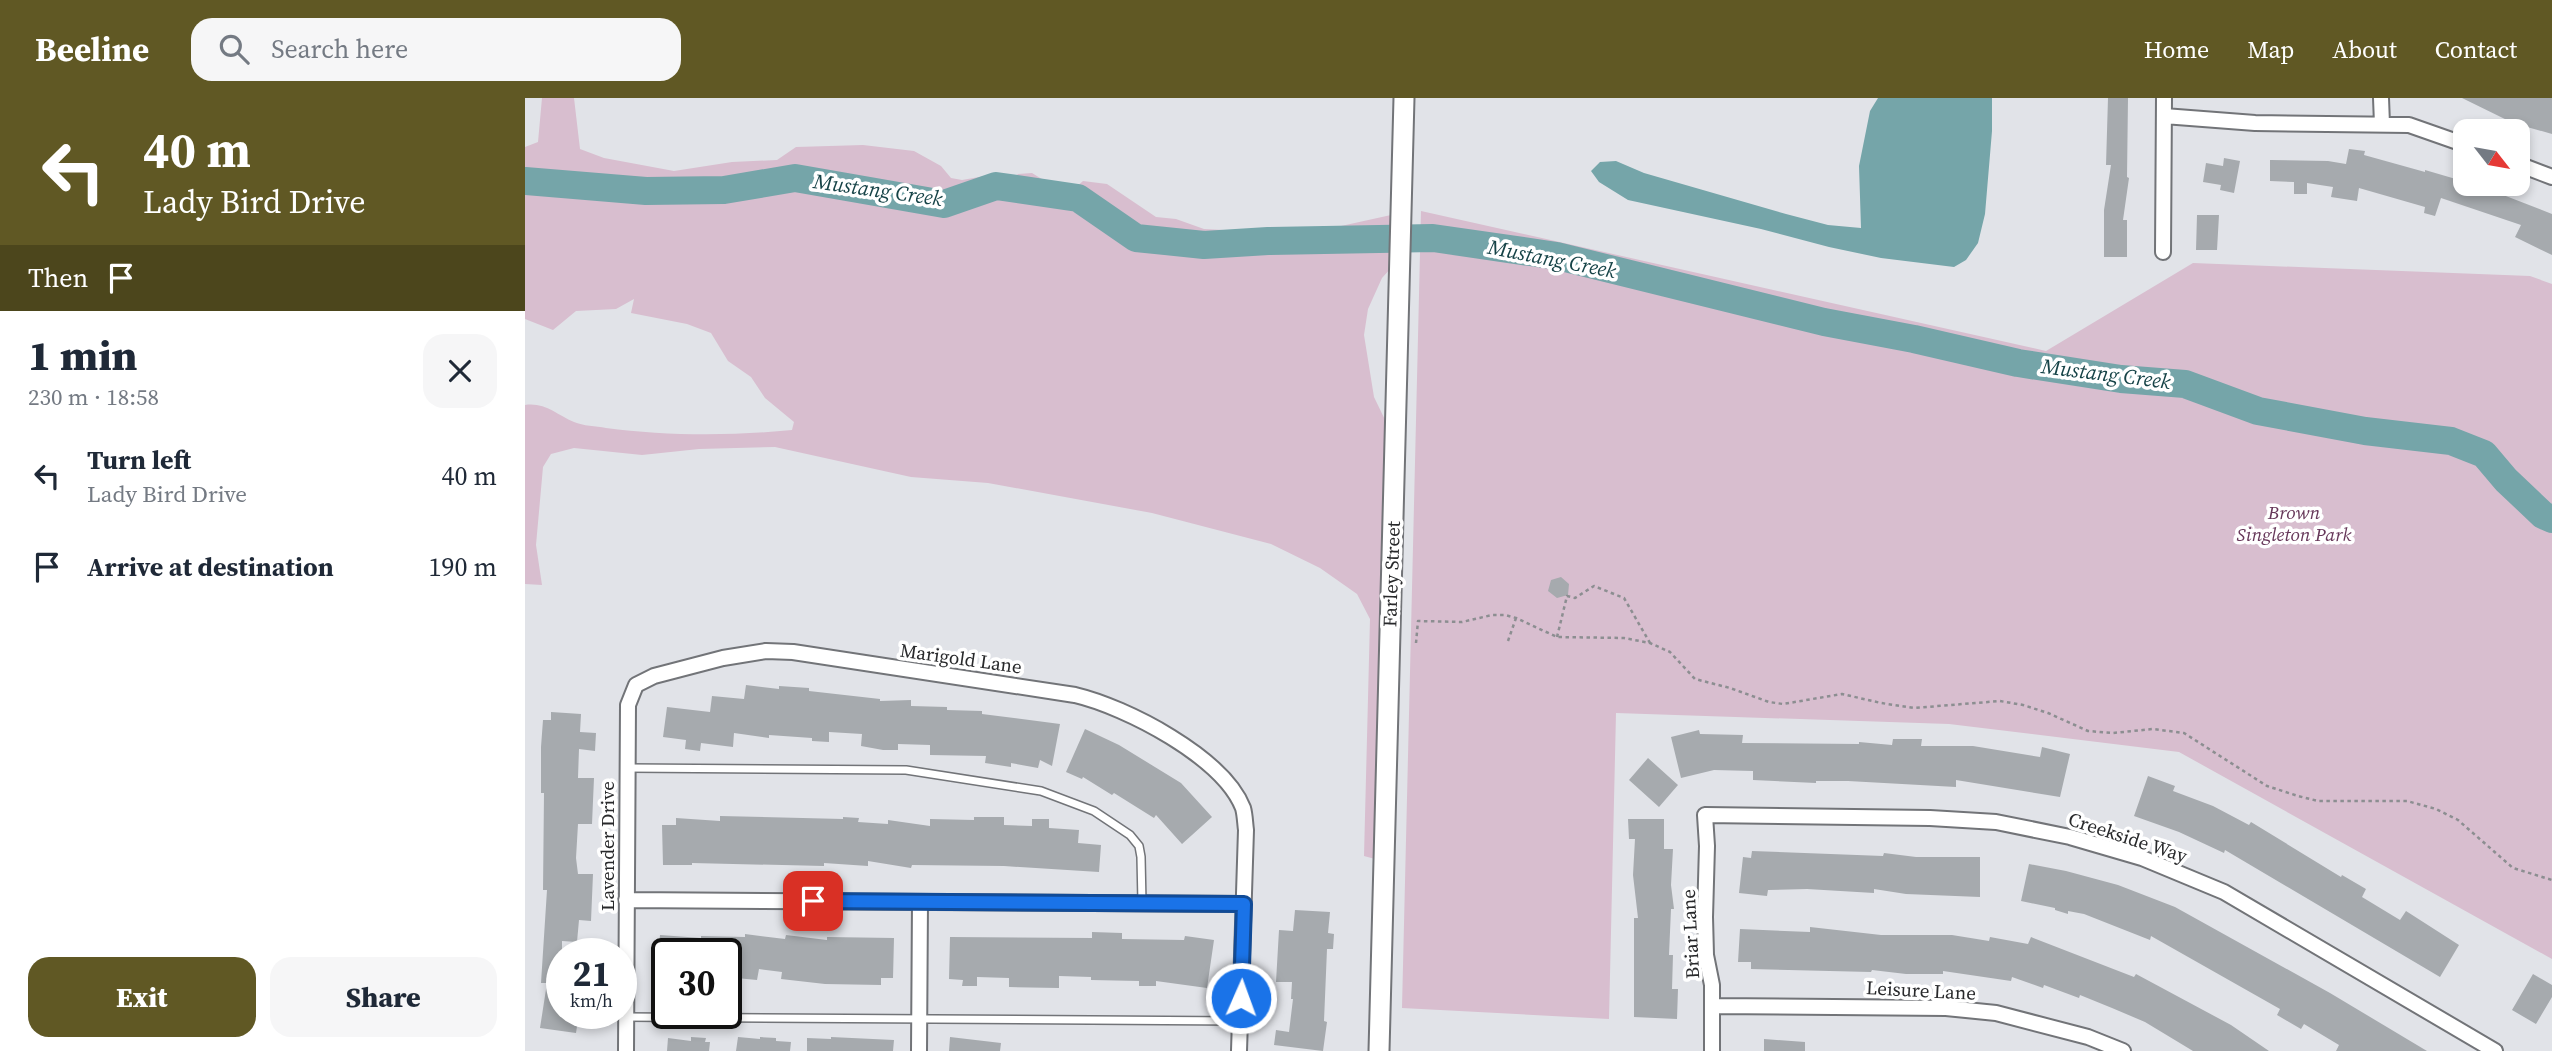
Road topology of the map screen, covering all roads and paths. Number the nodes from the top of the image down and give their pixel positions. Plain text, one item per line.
1 (1404, 98) edge
2 (2164, 98) edge
3 (2381, 98) edge
4 (2164, 116) junction
5 (2382, 124) junction
6 (2453, 140) edge
7 (2531, 169) edge
8 (2552, 177) edge
9 (2163, 252) dead end
10 (1517, 618) junction
11 (1557, 637) junction
12 (1508, 640) dead end
13 (1416, 643) dead end
14 (1650, 643) junction
15 (636, 685) joint
16 (627, 768) junction
17 (1705, 815) joint
18 (2552, 880) edge
19 (626, 900) junction
20 (920, 902) junction
21 (1142, 903) junction
22 (1244, 904) junction
23 (626, 938) edge
24 (1711, 1006) junction
25 (637, 1017) edge
26 (919, 1019) junction
27 (1240, 1021) junction
28 (626, 1029) edge
29 (626, 1051) edge
30 (919, 1051) edge
31 (1239, 1051) edge
32 (1379, 1051) edge
33 (1713, 1051) edge
34 (2123, 1051) edge
35 (2495, 1051) edge

1 - 32 street, Farley Street
2 - 4 street
3 - 5 street
4 - 5 street
4 - 9 street
5 - 6 street
7 - 8 street
10 - 11 path
10 - 12 path
10 - 13 path
11 - 14 path
11 - 14 path
14 - 18 path
15 - 16 street, Lavender Drive
15 - 22 street, Marigold Lane
16 - 19 street, Lavender Drive
16 - 21 lane
17 - 24 street, Briar Lane
17 - 35 street, Creekside Way
19 - 20 street
19 - 23 street, Lavender Drive
20 - 21 street
20 - 26 street
21 - 22 street
22 - 27 street
24 - 33 street, Briar Lane
24 - 34 street, Leisure Lane
25 - 26 lane
26 - 27 lane
26 - 30 street
27 - 31 street
28 - 29 street, Lavender Drive

